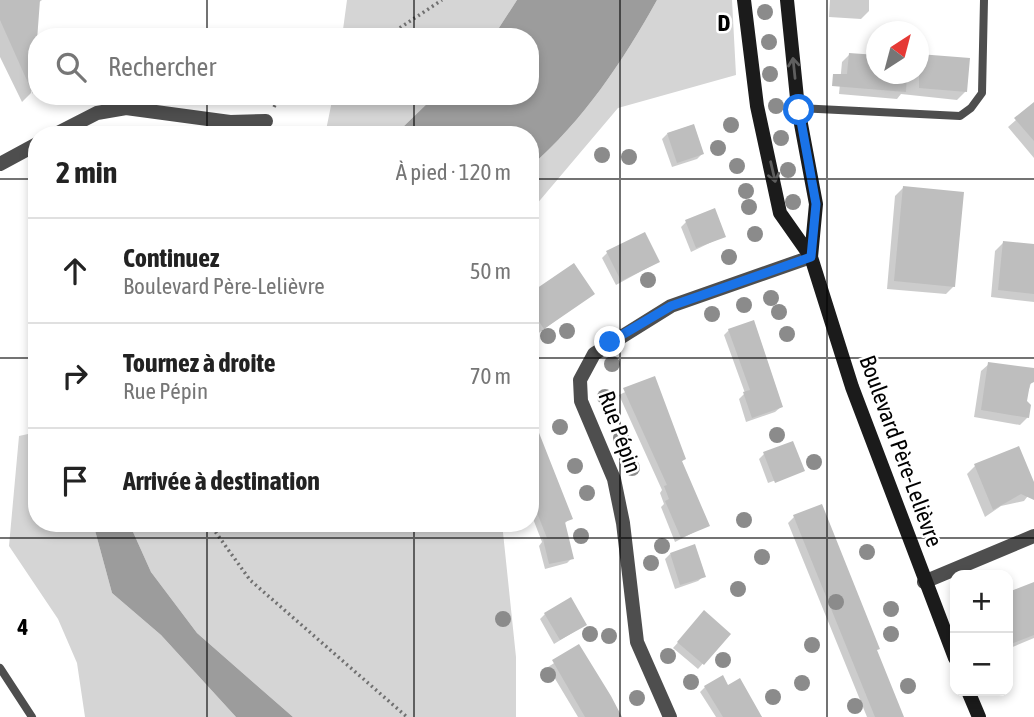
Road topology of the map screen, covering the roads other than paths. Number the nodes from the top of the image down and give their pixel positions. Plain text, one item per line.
1 (744, 0) edge
2 (787, 0) edge
3 (984, 0) edge
4 (798, 108) junction
5 (266, 121) dead end
6 (72, 126) edge
7 (28, 149) edge
8 (0, 164) edge
9 (811, 257) junction
10 (1034, 536) edge
11 (924, 582) junction
12 (950, 646) edge
13 (0, 668) edge
14 (970, 696) edge
15 (31, 714) edge
16 (20, 717) edge
17 (670, 717) edge
18 (979, 717) edge

1 -> 9 main road, Boulevard Père-Lelièvre
4 -> 2 main road, Boulevard Père-Lelièvre
3 - 4 lane
4 - 9 main road, Boulevard Père-Lelièvre
5 - 6 street
7 - 8 street
9 - 11 main road, Boulevard Père-Lelièvre
9 - 17 street, Rue Pépin
10 - 11 street
11 - 12 main road, Boulevard Père-Lelièvre
13 - 15 lane
14 - 18 main road
15 - 16 lane

